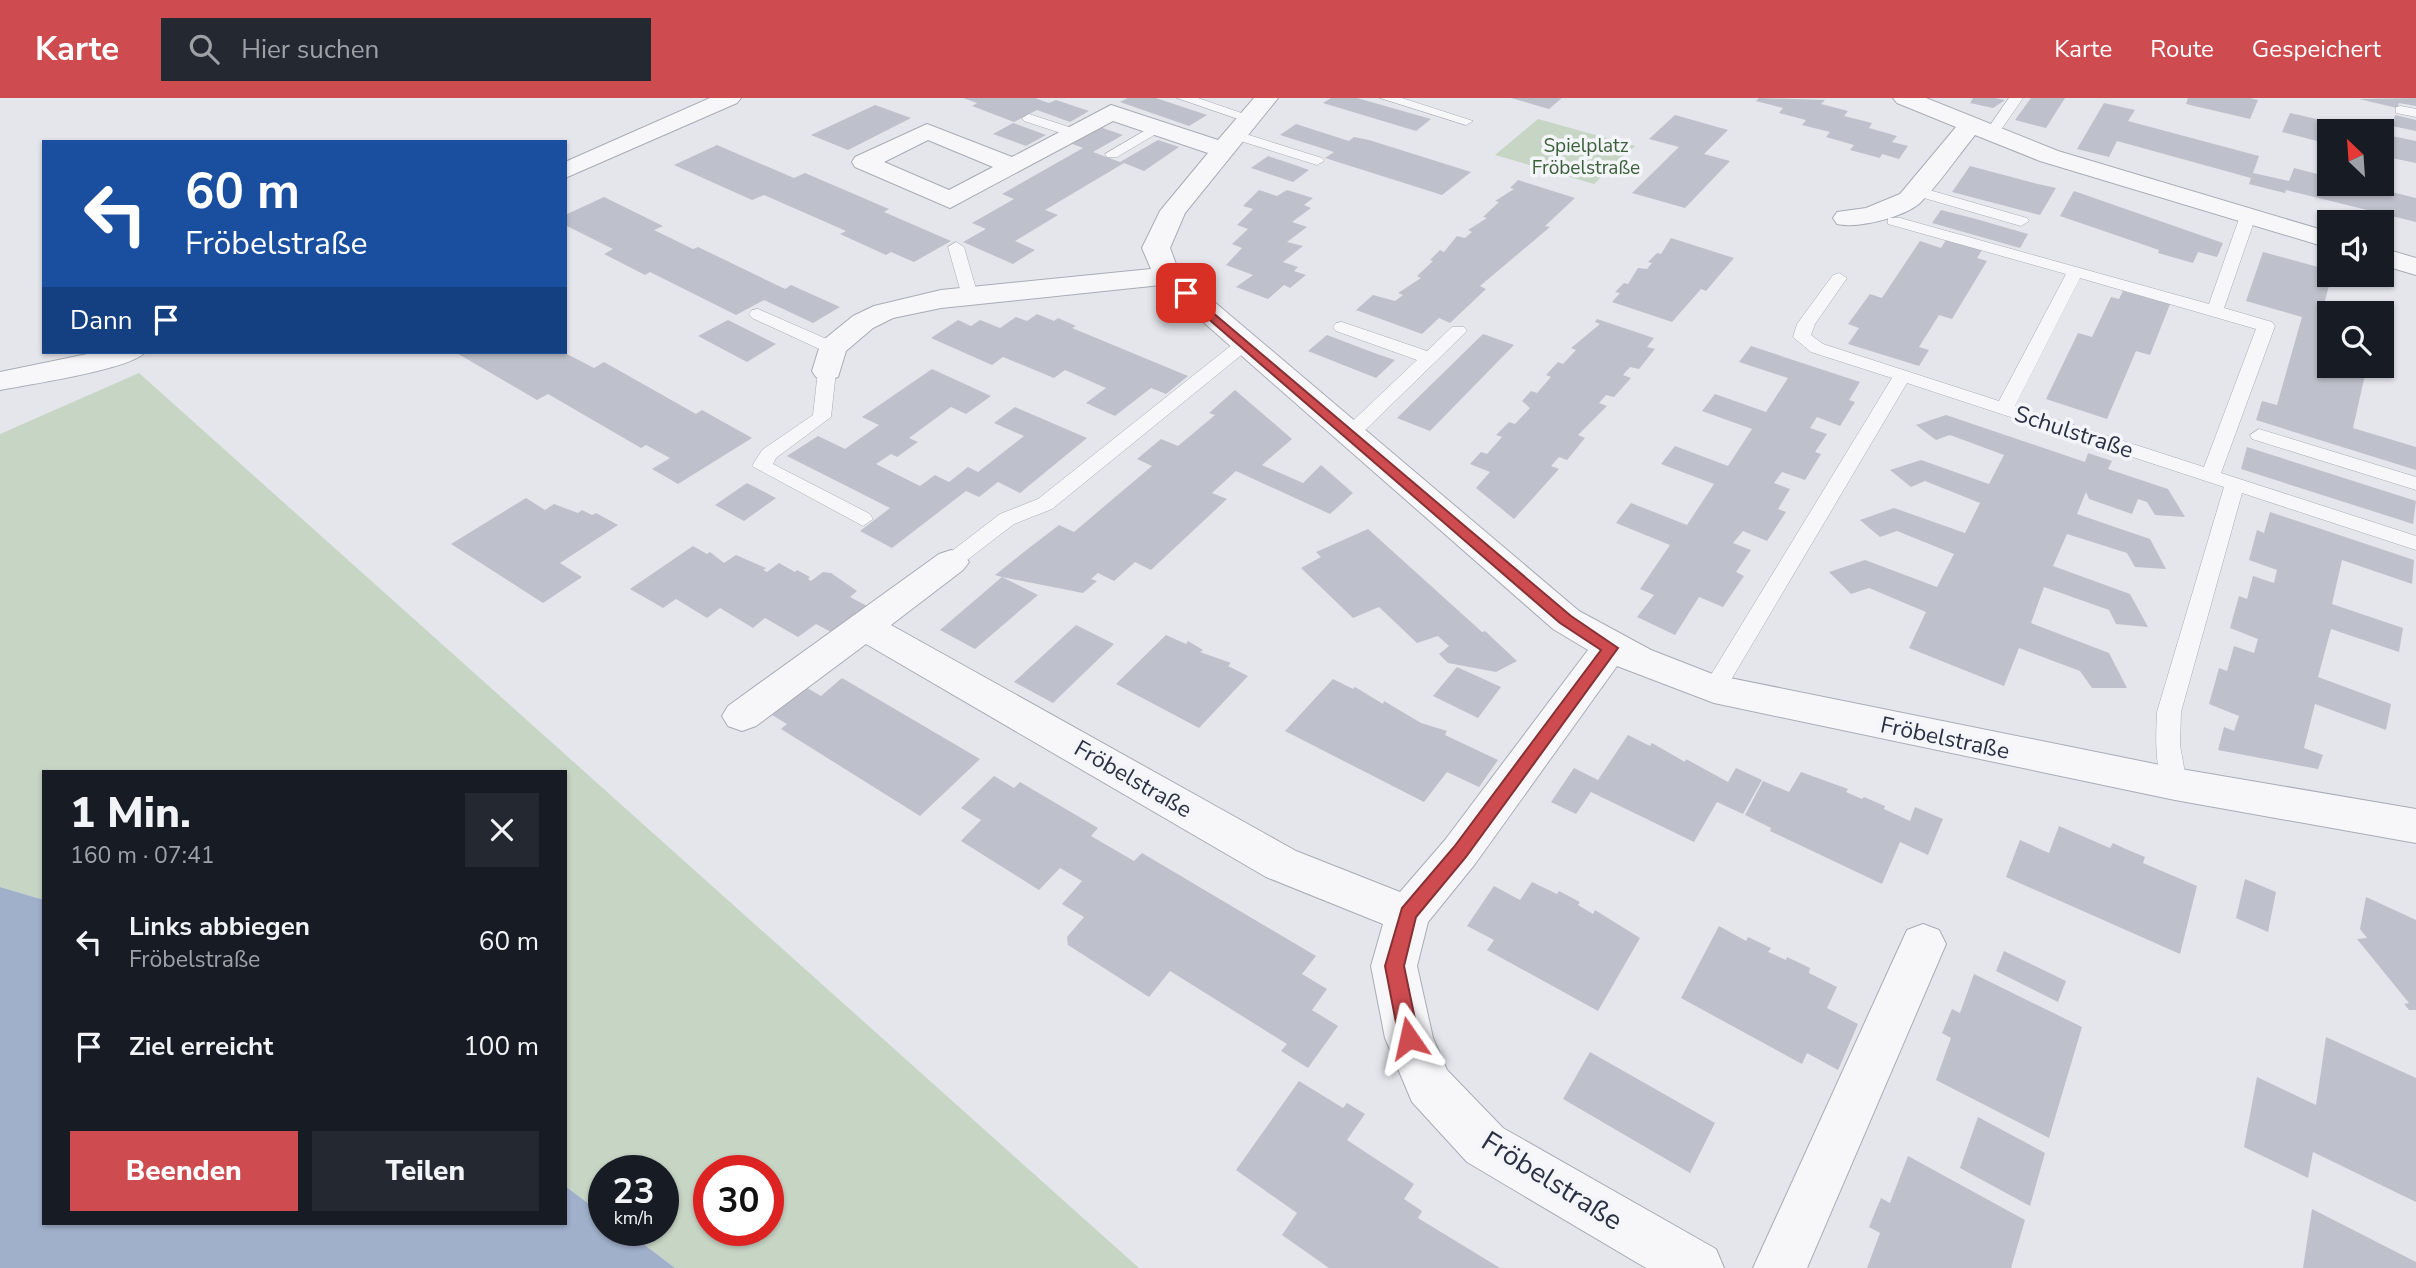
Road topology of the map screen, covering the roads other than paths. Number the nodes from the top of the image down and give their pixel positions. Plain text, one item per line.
1 (729, 98) edge
2 (1184, 98) edge
3 (1387, 98) edge
4 (1905, 98) edge
5 (2016, 98) edge
6 (2401, 110) dead end
7 (2416, 113) edge
8 (1029, 118) dead end
9 (1466, 121) dead end
10 (1243, 125) edge
11 (1156, 128) junction
12 (1980, 130) junction
13 (1073, 133) junction
14 (1112, 154) dead end
15 (1317, 160) dead end
16 (1013, 166) junction
17 (567, 170) edge
18 (1915, 191) junction
19 (2248, 216) junction
20 (1846, 218) dead end
21 (1894, 221) dead end
22 (2021, 221) dead end
23 (2317, 236) edge
24 (956, 247) dead end
25 (2394, 260) edge
26 (2416, 267) edge
27 (2075, 272) junction
28 (1167, 276) junction
29 (1839, 278) dead end
30 (970, 296) junction
31 (2215, 311) junction
32 (758, 314) dead end
33 (1342, 327) dead end
34 (1458, 331) dead end
35 (1244, 344) junction
36 (123, 354) edge
37 (1429, 358) junction
38 (829, 359) junction
39 (1902, 377) junction
40 (0, 381) edge
41 (2004, 410) junction
42 (1350, 434) junction
43 (2259, 435) dead end
44 (2210, 477) junction
45 (2416, 484) edge
46 (2235, 485) junction
47 (863, 519) dead end
48 (2416, 543) edge
49 (951, 562) joint
50 (866, 627) junction
51 (1610, 648) junction
52 (1714, 690) junction
53 (742, 716) dead end
54 (2175, 785) junction
55 (2416, 826) edge
56 (1408, 914) junction
57 (1923, 944) dead end
58 (1696, 1268) edge
59 (1780, 1268) edge

1 - 17 street
2 - 10 lane
3 - 9 lane
4 - 12 street
5 - 12 lane
6 - 7 lane
8 - 13 lane
10 - 11 street
10 - 15 lane
10 - 28 street
11 - 13 street
11 - 14 lane
12 - 18 street
12 - 19 street
13 - 16 street
16 - 16 street
18 - 20 street
18 - 22 lane
19 - 23 street
19 - 31 lane
21 - 27 lane
24 - 30 lane
25 - 26 street
27 - 31 lane
27 - 41 lane
28 - 30 street
28 - 35 street, Fröbelstraße
29 - 39 lane, Schulstraße
30 - 38 street
31 - 44 lane
32 - 38 lane
33 - 37 lane
34 - 37 lane
35 - 42 street, Fröbelstraße
35 - 49 lane
36 - 40 street
37 - 42 lane
38 - 47 lane
39 - 41 lane, Schulstraße
39 - 52 lane
41 - 44 lane, Schulstraße
42 - 51 street, Fröbelstraße
43 - 45 lane
44 - 46 lane, Schulstraße
46 - 48 lane, Schulstraße
46 - 54 lane
49 - 50 street
50 - 53 street
50 - 56 street, Fröbelstraße
51 - 52 street, Fröbelstraße
51 - 56 street, Fröbelstraße
52 - 54 street, Fröbelstraße
54 - 55 street, Fröbelstraße
56 - 58 street, Fröbelstraße
57 - 59 street

